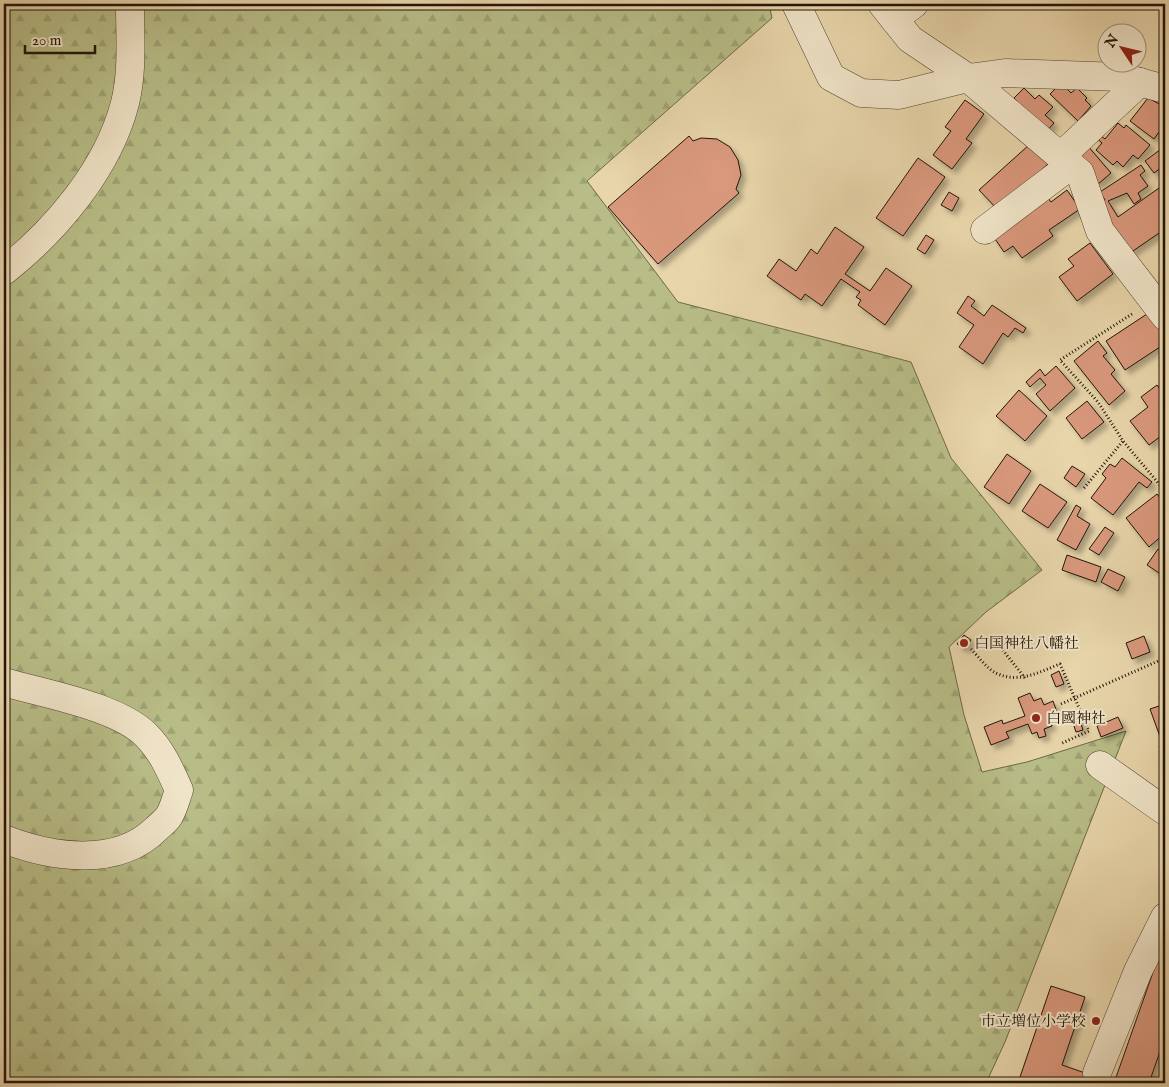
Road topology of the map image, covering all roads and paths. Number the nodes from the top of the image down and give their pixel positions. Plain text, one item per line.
1 (130, 4) edge
2 (796, 4) edge
3 (897, 9) edge
4 (968, 78) junction
5 (1158, 86) edge
6 (1066, 160) junction
7 (985, 230) dead end
8 (4, 271) edge
9 (1160, 308) edge
10 (1123, 441) junction
11 (1084, 488) dead end
12 (1165, 491) edge
13 (994, 639) dead end
14 (971, 649) dead end
15 (1165, 658) edge
16 (1025, 678) junction
17 (4, 682) edge
18 (1075, 697) junction
19 (1061, 704) dead end
20 (1060, 744) dead end
21 (1100, 765) dead end
22 (1165, 811) edge
23 (4, 839) edge
24 (1165, 917) edge
25 (1097, 1073) dead end

1 - 8 street
2 - 4 street
3 - 4 street
4 - 5 street
4 - 6 street
5 - 6 street
6 - 7 street
6 - 9 street
9 - 10 path
10 - 11 path
10 - 12 path
13 - 16 path
14 - 16 path
15 - 18 path
16 - 18 path
17 - 23 street
18 - 19 path
18 - 20 path
21 - 22 street
24 - 25 street

